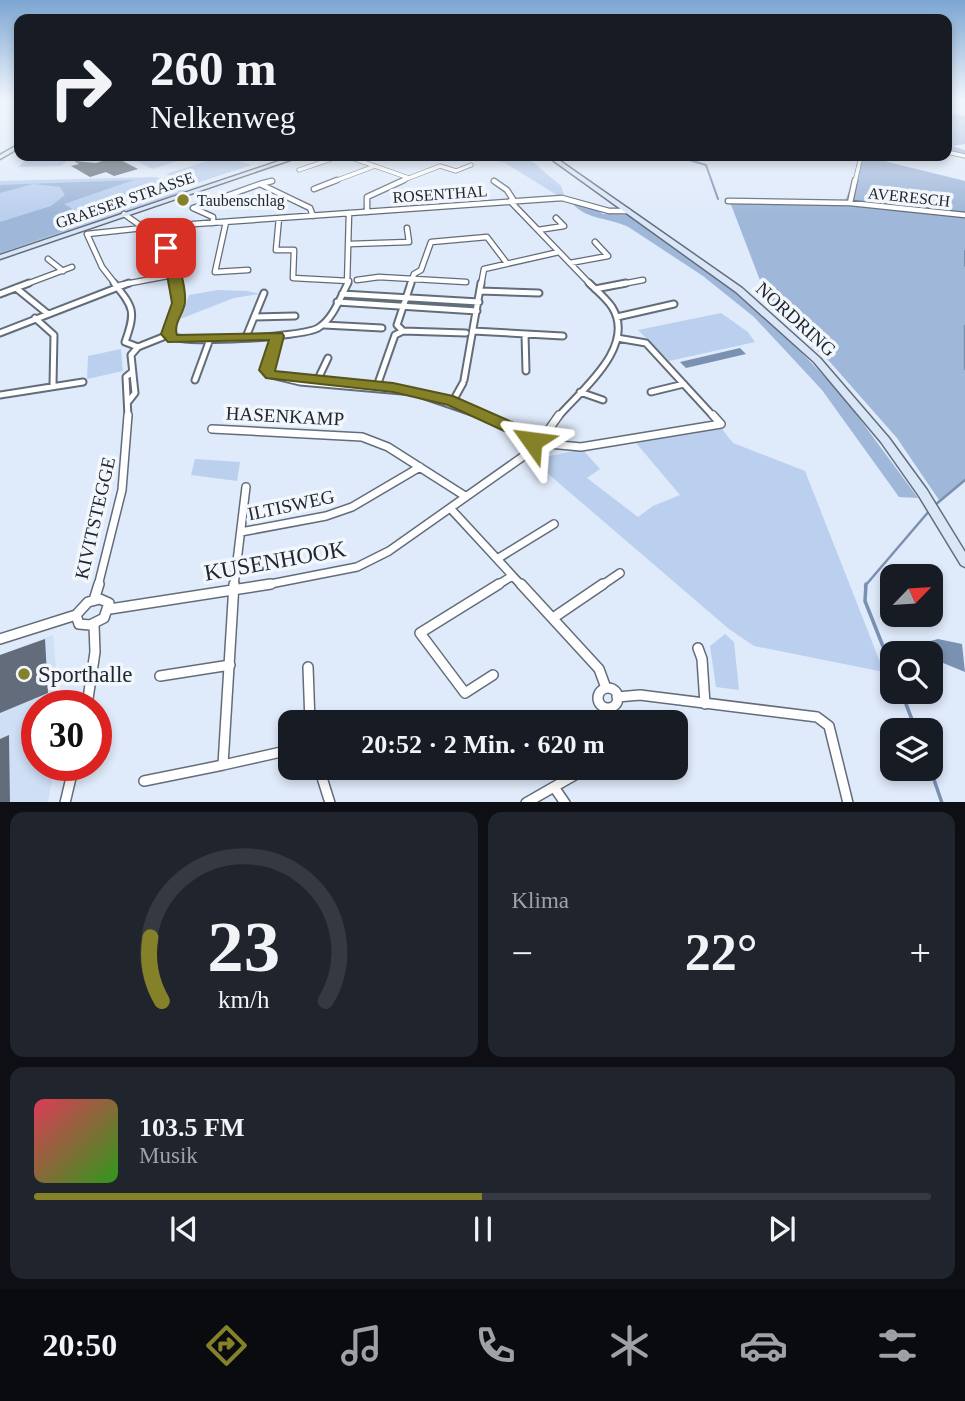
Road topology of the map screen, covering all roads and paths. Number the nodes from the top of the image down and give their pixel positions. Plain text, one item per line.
1 (284, 161) edge
2 (325, 161) edge
3 (360, 161) edge
4 (557, 161) edge
5 (860, 161) edge
6 (471, 165) dead end
7 (375, 166) junction
8 (299, 170) dead end
9 (409, 178) junction
10 (272, 181) dead end
11 (494, 181) dead end
12 (260, 184) junction
13 (314, 189) dead end
14 (512, 201) junction
15 (728, 201) dead end
16 (850, 203) junction
17 (628, 211) junction
18 (367, 212) junction
19 (349, 213) junction
20 (124, 214) junction
21 (965, 215) edge
22 (313, 216) junction
23 (279, 218) junction
24 (556, 218) dead end
25 (226, 222) junction
26 (213, 223) junction
27 (143, 228) junction
28 (407, 228) dead end
29 (538, 230) junction
30 (151, 233) junction
31 (594, 242) dead end
32 (350, 244) junction
33 (559, 252) junction
34 (0, 257) edge
35 (48, 259) dead end
36 (506, 262) junction
37 (570, 263) junction
38 (72, 267) dead end
39 (248, 270) dead end
40 (63, 271) junction
41 (173, 275) junction
42 (413, 279) junction
43 (357, 280) dead end
44 (643, 280) dead end
45 (349, 281) junction
46 (466, 282) dead end
47 (119, 285) junction
48 (16, 288) junction
49 (595, 289) junction
50 (480, 291) junction
51 (264, 293) dead end
52 (539, 293) dead end
53 (0, 294) edge
54 (342, 294) junction
55 (406, 298) junction
56 (337, 302) junction
57 (478, 302) junction
58 (674, 304) dead end
59 (404, 306) junction
60 (477, 311) junction
61 (48, 314) junction
62 (295, 316) dead end
63 (254, 317) junction
64 (617, 317) junction
65 (35, 318) junction
66 (324, 325) junction
67 (382, 328) dead end
68 (403, 331) junction
69 (470, 332) junction
70 (0, 333) edge
71 (168, 334) junction
72 (524, 334) junction
73 (277, 336) junction
74 (563, 336) dead end
75 (246, 337) junction
76 (617, 338) junction
77 (210, 339) junction
78 (138, 347) junction
79 (328, 358) dead end
80 (526, 371) dead end
81 (195, 380) dead end
82 (317, 381) junction
83 (83, 382) dead end
84 (684, 384) junction
85 (53, 385) junction
86 (377, 386) junction
87 (580, 392) junction
88 (651, 392) dead end
89 (0, 395) edge
90 (603, 400) dead end
91 (453, 401) junction
92 (212, 429) dead end
93 (545, 435) junction
94 (533, 438) junction
95 (549, 444) junction
96 (538, 446) junction
97 (420, 467) junction
98 (246, 487) dead end
99 (466, 496) junction
100 (451, 509) junction
101 (554, 524) dead end
102 (241, 532) junction
103 (497, 558) junction
104 (965, 562) edge
105 (620, 573) dead end
106 (512, 576) junction
107 (233, 591) junction
108 (94, 600) junction
109 (110, 609) junction
110 (76, 615) junction
111 (553, 618) junction
112 (94, 625) junction
113 (0, 639) edge
114 (698, 648) dead end
115 (230, 665) junction
116 (308, 667) dead end
117 (493, 675) dead end
118 (160, 676) dead end
119 (606, 688) junction
120 (90, 690) edge
121 (617, 697) junction
122 (705, 704) junction
123 (310, 710) edge
124 (278, 753) edge
125 (223, 765) junction
126 (323, 780) edge
127 (566, 780) edge
128 (70, 781) edge
129 (144, 781) dead end
130 (554, 787) junction
131 (65, 802) edge
132 (330, 802) edge
133 (528, 802) edge
134 (564, 802) edge
135 (848, 802) edge

1 - 20 main road, GRAESER STRASSE
2 - 8 street
3 - 7 street, ROSENTHAL
4 - 17 main road, NORDRING
5 - 16 street
6 - 9 street, ROSENTHAL
7 - 9 street, ROSENTHAL
7 - 13 street, ROSENTHAL
9 - 18 street, ROSENTHAL
10 - 12 street
11 - 14 street, ROSENTHAL
12 - 22 street
12 - 26 street
14 - 17 street, ROSENTHAL
14 - 18 street, ROSENTHAL
14 - 29 street
15 - 16 street
16 - 21 street, AVERESCH
17 - 104 main road, NORDRING
18 - 19 street, ROSENTHAL
19 - 22 street, ROSENTHAL
19 - 32 street
20 - 27 street
20 - 34 main road, GRAESER STRASSE
22 - 23 street, ROSENTHAL
23 - 25 street, ROSENTHAL
23 - 45 street
24 - 29 street
25 - 26 street, ROSENTHAL
25 - 39 street
26 - 30 street, ROSENTHAL
27 - 30 street
27 - 47 street, KIVITSTEGGE
28 - 32 street
29 - 33 street
30 - 41 street
31 - 37 street
32 - 45 street
33 - 36 street
33 - 37 street
35 - 40 street
36 - 42 street
36 - 50 street
37 - 49 street
38 - 40 street
40 - 48 street
41 - 47 street
41 - 71 street
42 - 43 street
42 - 46 street
42 - 55 street
44 - 49 street
45 - 54 street
47 - 61 street
47 - 78 street, KIVITSTEGGE
48 - 53 street
48 - 61 street
49 - 64 street
50 - 52 street
50 - 57 street
51 - 63 street
54 - 55 street
54 - 56 street
55 - 57 street
55 - 59 street
56 - 59 street
56 - 66 street
57 - 60 street
58 - 64 street
59 - 60 street
59 - 68 street
60 - 69 street
61 - 65 street
62 - 63 street
63 - 75 street
64 - 76 street
65 - 70 street
65 - 85 street
66 - 67 street
66 - 73 street
68 - 69 street
68 - 86 street
69 - 72 street
69 - 91 street
71 - 77 street
71 - 78 street
72 - 74 street
72 - 80 street
73 - 75 street
73 - 82 street
75 - 77 street
76 - 84 street, KUSENHOOK
76 - 87 street
77 - 81 street
78 - 108 street, KIVITSTEGGE
79 - 82 street
82 - 86 street
83 - 85 street
84 - 88 street
84 - 95 street, KUSENHOOK
85 - 89 street
86 - 91 street
87 - 90 street
87 - 93 street
91 - 94 street
92 - 97 street, HASENKAMP
93 - 94 street
93 - 95 street
94 - 96 street
95 - 96 street, KUSENHOOK
96 - 99 street, KUSENHOOK
97 - 99 street, HASENKAMP
97 - 102 street, ILTISWEG
98 - 102 street
99 - 100 street, KUSENHOOK
100 - 103 street
100 - 107 street, KUSENHOOK
101 - 103 street
102 - 107 street
103 - 106 street
105 - 111 street
106 - 111 street
106 - 117 street
107 - 109 street, KUSENHOOK
107 - 115 street
108 - 109 street
108 - 110 street
109 - 112 street
110 - 112 street
110 - 113 street
111 - 119 street
112 - 120 street
114 - 122 street
115 - 118 street
115 - 125 street
116 - 123 street
119 - 121 street
119 - 121 street
121 - 122 street
122 - 135 street
124 - 125 street
125 - 129 street
126 - 132 street
127 - 130 street
128 - 131 street
130 - 133 street
130 - 134 street

